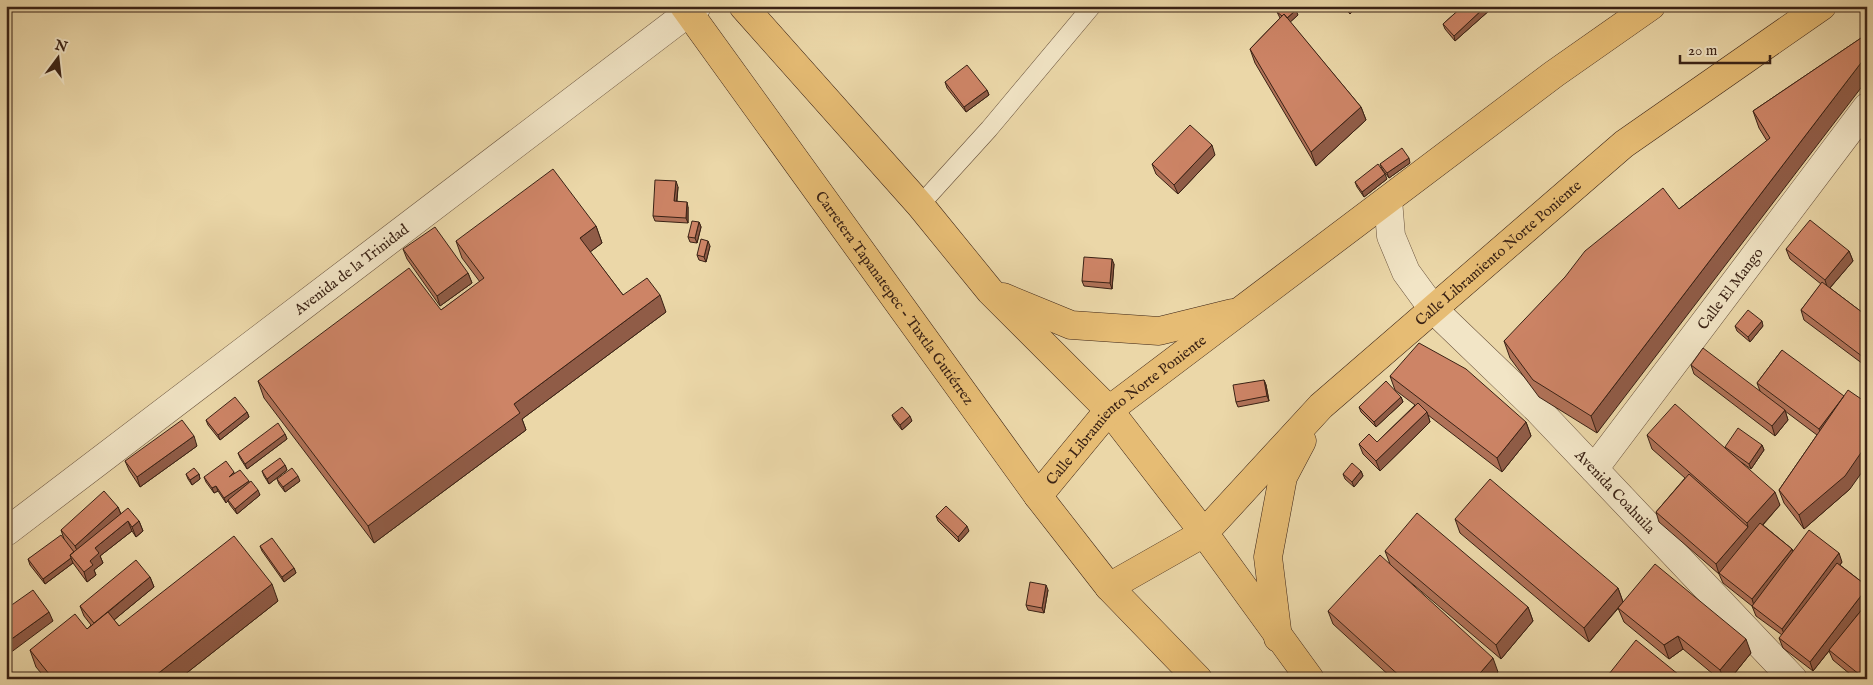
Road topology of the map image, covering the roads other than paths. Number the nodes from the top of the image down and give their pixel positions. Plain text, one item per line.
1 (743, 6) edge
2 (1092, 6) edge
3 (1651, 6) edge
4 (1822, 6) edge
5 (690, 8) edge
6 (1867, 107) edge
7 (1388, 200) junction
8 (920, 205) junction
9 (990, 292) junction
10 (1243, 310) junction
11 (1433, 310) junction
12 (1321, 406) junction
13 (1109, 410) junction
14 (1594, 468) junction
15 (1038, 496) junction
16 (6, 532) edge
17 (1204, 533) junction
18 (1109, 587) junction
19 (1278, 638) junction
20 (1198, 679) edge
21 (1310, 679) edge
22 (1793, 679) edge

1 - 8 main road
2 - 8 lane
3 - 7 main road, Calle Libramiento Norte Poniente
4 - 11 main road, Calle Libramiento Norte Poniente
5 - 15 main road, Carretera Tapanatepec - Tuxtla Gutiérrez
5 - 16 street, Avenida de la Trinidad
6 - 14 street, Calle El Mango
7 - 10 main road, Calle Libramiento Norte Poniente
7 - 11 street, Avenida Coahuila
8 - 9 main road
9 - 10 main road
9 - 13 main road
10 - 13 main road, Calle Libramiento Norte Poniente
11 - 12 main road, Calle Libramiento Norte Poniente
11 - 14 street, Avenida Coahuila
12 - 17 main road, Calle Libramiento Norte Poniente
12 - 19 main road
13 - 15 main road, Calle Libramiento Norte Poniente
13 - 17 main road
14 - 22 street, Avenida Coahuila
15 - 18 main road, Carretera Tapanatepec - Tuxtla Gutiérrez
17 - 18 main road, Calle Libramiento Norte Poniente
17 - 19 main road
18 - 20 main road, Carretera Tapanatepec - Tuxtla Gutiérrez
19 - 21 main road

